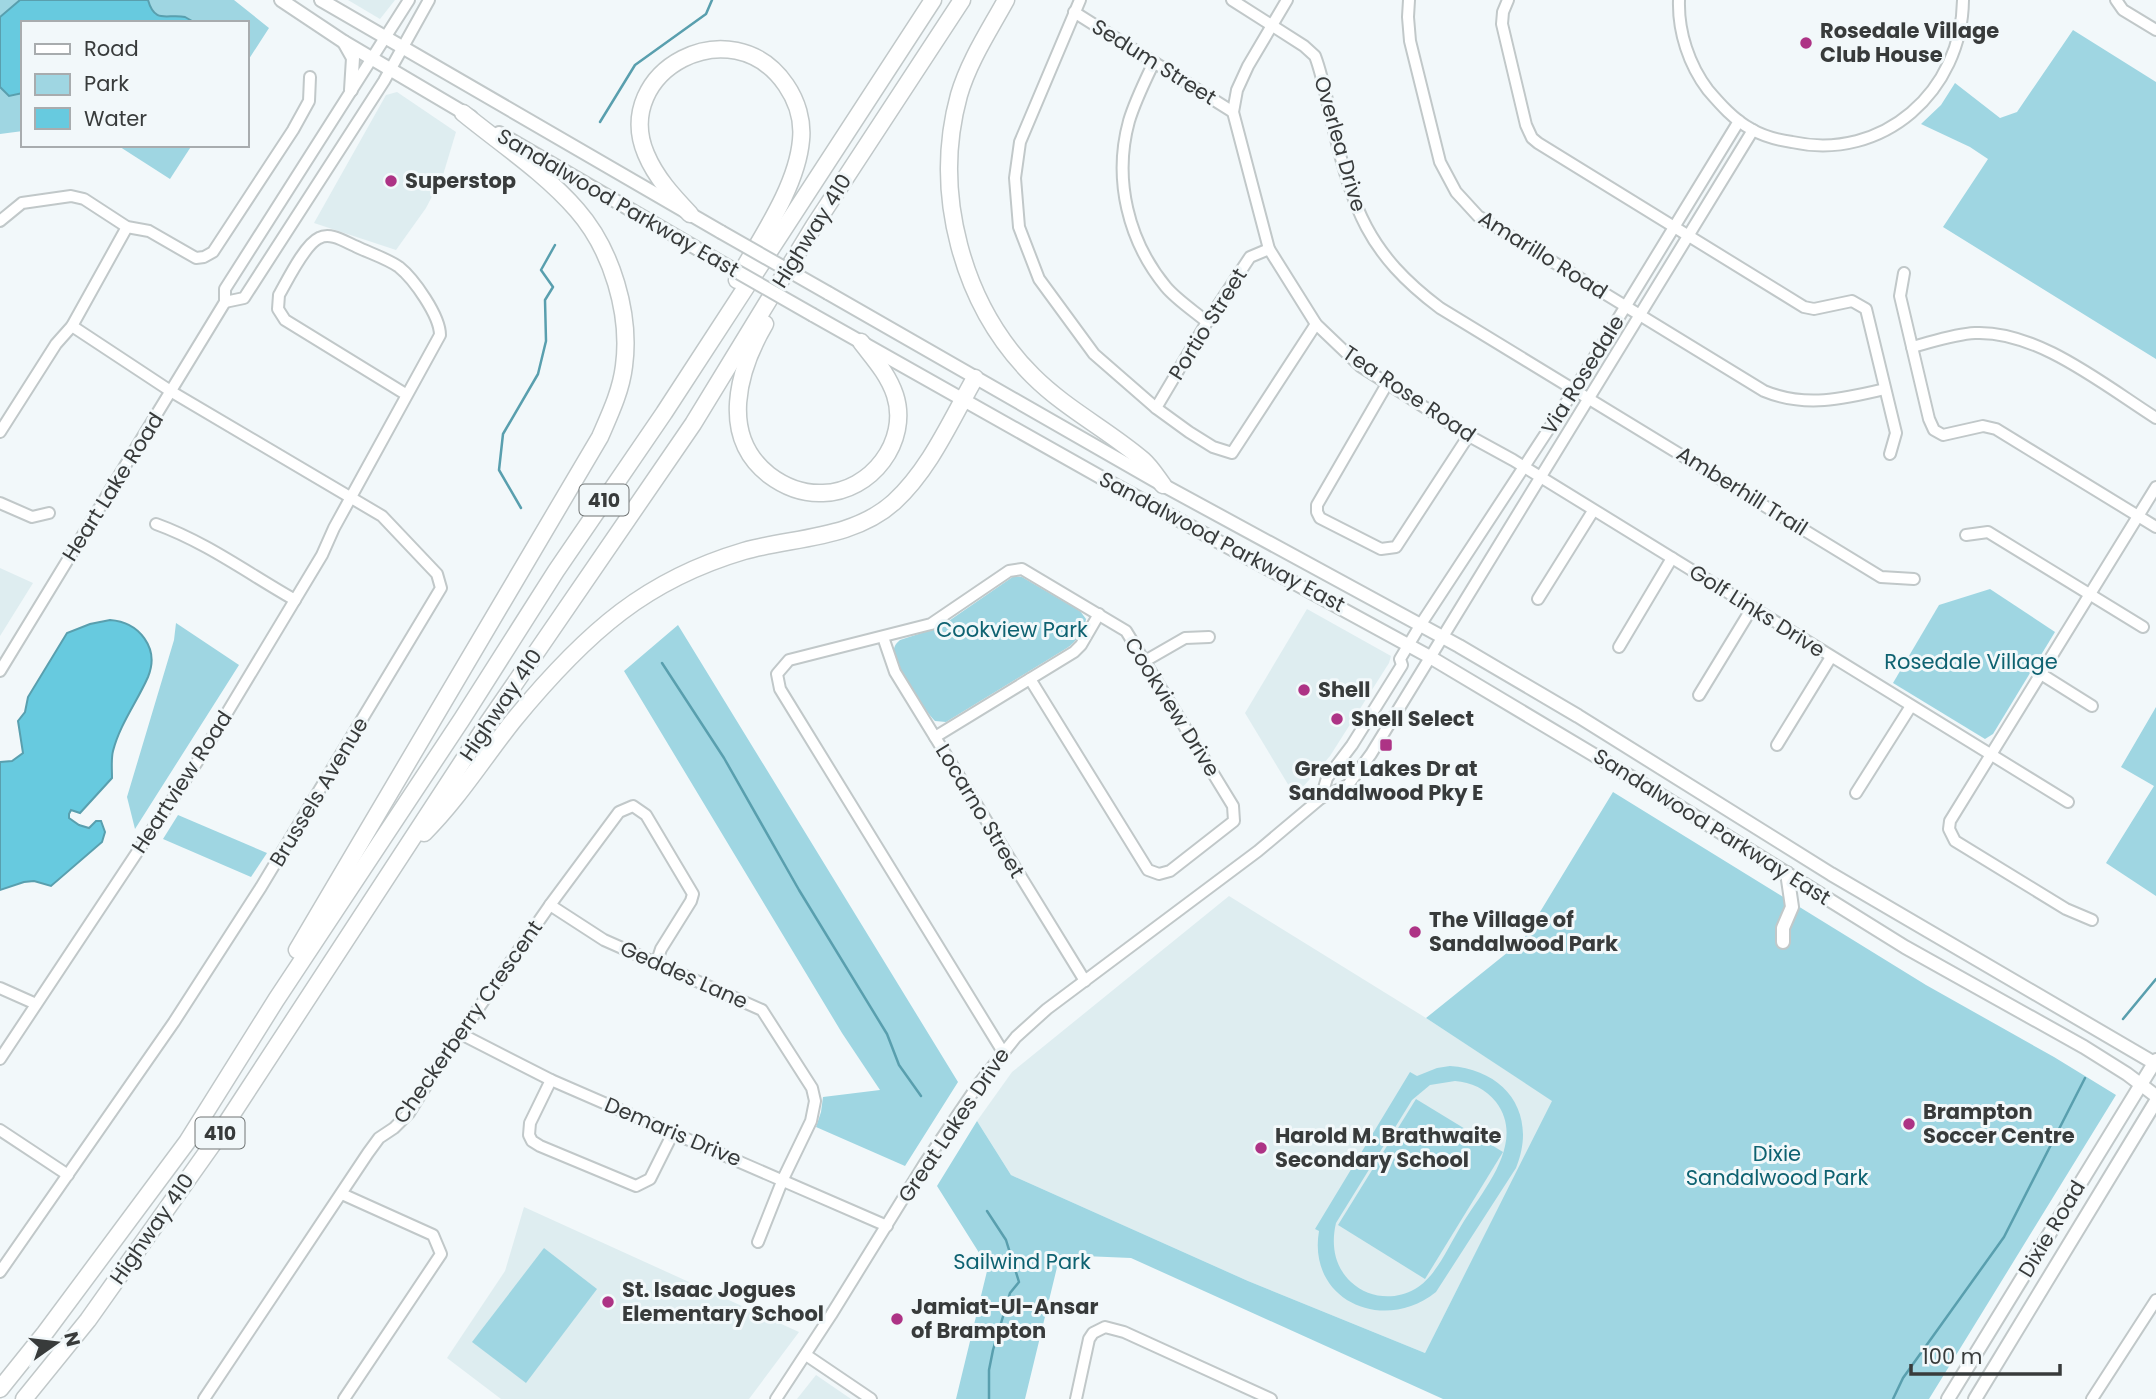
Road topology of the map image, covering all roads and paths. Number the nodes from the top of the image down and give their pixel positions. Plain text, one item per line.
1 (281, 0) edge
2 (321, 0) edge
3 (409, 0) edge
4 (429, 0) edge
5 (933, 0) edge
6 (962, 0) edge
7 (1006, 0) edge
8 (1080, 0) edge
9 (1232, 0) edge
10 (1287, 0) edge
11 (1409, 0) edge
12 (1508, 0) edge
13 (1679, 0) edge
14 (1963, 0) edge
15 (2116, 0) edge
16 (1074, 12) junction
17 (1272, 25) junction
18 (2156, 30) edge
19 (385, 37) junction
20 (344, 42) junction
21 (402, 47) junction
22 (373, 59) junction
23 (1154, 62) junction
24 (391, 69) junction
25 (310, 77) dead end
26 (351, 90) junction
27 (1233, 112) junction
28 (463, 113) junction
29 (1739, 121) junction
30 (1752, 130) junction
31 (690, 214) junction
32 (0, 221) edge
33 (814, 226) junction
34 (127, 228) junction
35 (1675, 228) junction
36 (1687, 236) junction
37 (1269, 249) junction
38 (1904, 273) dead end
39 (225, 302) junction
40 (732, 305) junction
41 (1625, 307) junction
42 (1639, 316) junction
43 (1207, 322) junction
44 (1316, 324) junction
45 (72, 326) junction
46 (861, 342) junction
47 (1912, 347) junction
48 (975, 378) junction
49 (1387, 384) junction
50 (1575, 389) junction
51 (1885, 389) junction
52 (172, 392) junction
53 (407, 395) junction
54 (1588, 396) junction
55 (963, 398) junction
56 (1156, 408) junction
57 (2156, 418) edge
58 (0, 432) edge
59 (1469, 435) junction
60 (1891, 454) dead end
61 (1524, 467) junction
62 (1540, 477) junction
63 (1163, 485) junction
64 (2156, 487) edge
65 (351, 498) junction
66 (0, 503) edge
67 (1593, 510) junction
68 (49, 513) dead end
69 (2138, 516) junction
70 (156, 524) dead end
71 (2156, 527) edge
72 (1966, 535) dead end
73 (1672, 558) junction
74 (1914, 579) dead end
75 (2090, 594) junction
76 (1538, 599) dead end
77 (295, 600) junction
78 (1752, 608) junction
79 (1099, 614) junction
80 (1421, 624) junction
81 (2143, 627) dead end
82 (1442, 636) junction
83 (883, 637) junction
84 (1209, 637) dead end
85 (1409, 644) junction
86 (1619, 647) dead end
87 (1430, 657) junction
88 (1832, 657) junction
89 (1145, 662) junction
90 (0, 671) edge
91 (2041, 674) junction
92 (1030, 679) junction
93 (1699, 695) dead end
94 (1911, 706) junction
95 (2092, 706) dead end
96 (935, 737) junction
97 (1777, 745) dead end
98 (1990, 754) junction
99 (1856, 793) dead end
100 (1321, 798) junction
101 (2068, 802) dead end
102 (400, 857) junction
103 (1787, 873) junction
104 (1831, 874) junction
105 (1818, 892) junction
106 (550, 905) junction
107 (2092, 920) dead end
108 (1783, 942) dead end
109 (656, 964) junction
110 (1085, 981) junction
111 (0, 988) edge
112 (275, 1000) junction
113 (36, 1004) junction
114 (461, 1034) junction
115 (1003, 1052) junction
116 (0, 1059) edge
117 (2155, 1062) edge
118 (551, 1080) junction
119 (2140, 1084) junction
120 (2156, 1096) edge
121 (2156, 1101) edge
122 (0, 1130) edge
123 (673, 1133) junction
124 (68, 1175) junction
125 (783, 1179) junction
126 (342, 1194) junction
127 (887, 1226) junction
128 (758, 1242) dead end
129 (0, 1272) edge
130 (2156, 1300) edge
131 (806, 1355) junction
132 (0, 1389) edge
133 (24, 1399) edge
134 (204, 1399) edge
135 (344, 1399) edge
136 (776, 1399) edge
137 (871, 1399) edge
138 (1076, 1399) edge
139 (1271, 1399) edge
140 (1948, 1399) edge
141 (1975, 1399) edge
142 (2092, 1399) edge

1 - 20 main road, Sandalwood Parkway East
2 - 19 main road, Sandalwood Parkway East
3 - 19 street, Heart Lake Road
4 - 21 street, Heart Lake Road
5 - 40 highway, Highway 410 / 410
6 - 33 highway, Highway 410 / 410
7 - 63 highway
8 - 16 street
9 - 17 street, Overlea Drive
10 - 17 street
11 - 41 street, Amarillo Road
12 - 35 street
13 - 29 street
14 - 30 street
15 - 18 street
16 - 23 street, Sedum Street
16 - 56 street
17 - 27 street
17 - 50 street, Overlea Drive
19 - 21 main road, Sandalwood Parkway East
19 - 22 street, Heart Lake Road
20 - 22 main road, Sandalwood Parkway East
20 - 26 main road
21 - 24 street, Heart Lake Road
21 - 31 main road, Sandalwood Parkway East
22 - 24 main road, Sandalwood Parkway East
22 - 26 street, Heart Lake Road
23 - 27 street, Sedum Street
23 - 43 street
24 - 28 main road, Sandalwood Parkway East
24 - 39 street, Heart Lake Road
25 - 34 street
26 - 39 street, Heart Lake Road
27 - 37 street, Tea Rose Road
28 - 46 main road, Sandalwood Parkway East, bridge
28 - 112 highway
29 - 30 street
29 - 35 street, Via Rosedale
30 - 36 street, Via Rosedale
31 - 40 highway
31 - 48 main road, Sandalwood Parkway East, bridge
32 - 34 street
33 - 46 highway
33 - 102 highway, Highway 410 / 410
34 - 45 street
35 - 36 street
35 - 41 street, Via Rosedale
36 - 42 street, Via Rosedale
36 - 51 street
37 - 43 street, Portio Street
37 - 44 street, Tea Rose Road
38 - 47 street
39 - 52 street, Heart Lake Road
40 - 112 highway, Highway 410 / 410
41 - 42 street, Amarillo Road
41 - 50 street, Via Rosedale
42 - 51 street, Amarillo Road
42 - 54 street, Via Rosedale
43 - 56 street, Portio Street
44 - 49 street, Tea Rose Road
44 - 56 street
45 - 52 street, Brussels Avenue
45 - 58 street
46 - 55 main road, Sandalwood Parkway East
47 - 57 street
47 - 69 street
48 - 55 highway
48 - 63 main road, Sandalwood Parkway East
49 - 59 street, Tea Rose Road
49 - 59 street
50 - 54 street, Amberhill Trail
50 - 61 street, Via Rosedale
51 - 60 street
52 - 65 street, Brussels Avenue
52 - 90 street, Heart Lake Road
53 - 53 street, Heartview Road
53 - 65 street, Heartview Road
54 - 62 street, Via Rosedale
54 - 74 street, Amberhill Trail
55 - 85 main road, Sandalwood Parkway East
55 - 102 highway
59 - 61 street, Tea Rose Road
61 - 62 street, Golf Links Drive
61 - 80 street, Via Rosedale
62 - 67 street, Golf Links Drive
62 - 82 street, Via Rosedale
63 - 80 main road, Sandalwood Parkway East
64 - 69 street
65 - 77 street, Heartview Road
65 - 124 street, Brussels Avenue
66 - 68 street
67 - 73 street, Golf Links Drive
67 - 76 street
69 - 71 street
69 - 75 street
70 - 77 street
72 - 75 street
73 - 78 street, Golf Links Drive
73 - 86 street
75 - 81 street
75 - 91 street
77 - 113 street, Heartview Road
78 - 88 street, Golf Links Drive
78 - 93 street
79 - 83 street, Cookview Drive
79 - 89 street, Cookview Drive
79 - 92 street
80 - 82 main road, Sandalwood Parkway East
80 - 85 street, Via Rosedale
82 - 87 street, Via Rosedale
82 - 104 main road, Sandalwood Parkway East
83 - 96 street, Locarno Street
83 - 115 street, Cookview Drive
84 - 89 street
85 - 87 main road, Sandalwood Parkway East
85 - 100 street, Great Lakes Drive
87 - 100 street, Great Lakes Drive
87 - 103 main road, Sandalwood Parkway East
88 - 94 street, Golf Links Drive
88 - 97 street
89 - 92 street, Cookview Drive
91 - 95 street
91 - 98 street
92 - 96 street
94 - 98 street, Golf Links Drive
94 - 99 street
96 - 110 street, Locarno Street
98 - 101 street, Golf Links Drive
98 - 107 street
100 - 110 street, Great Lakes Drive
102 - 133 highway, Highway 410 / 410
103 - 105 main road, Sandalwood Parkway East
103 - 108 main road
104 - 105 main road
104 - 117 main road, Sandalwood Parkway East
105 - 119 main road, Sandalwood Parkway East
106 - 109 street, Geddes Lane
106 - 109 street, Checkerberry Crescent
106 - 114 street, Checkerberry Crescent
109 - 125 street, Geddes Lane
110 - 115 street, Great Lakes Drive
111 - 113 street
112 - 132 highway, Highway 410 / 410
113 - 116 street, Heartview Road
114 - 118 street, Demaris Drive
114 - 126 street, Checkerberry Crescent
115 - 127 street, Great Lakes Drive
117 - 119 main road, Dixie Road
118 - 123 street, Demaris Drive
118 - 123 street
119 - 120 main road, Sandalwood Parkway East
119 - 140 main road, Dixie Road
121 - 141 main road, Dixie Road
122 - 124 street
123 - 125 street, Demaris Drive
124 - 129 street, Brussels Avenue
125 - 127 street, Demaris Drive
125 - 128 street, Geddes Lane
126 - 134 street, Checkerberry Crescent
126 - 135 street
127 - 131 street, Great Lakes Drive
130 - 142 street
131 - 136 street, Great Lakes Drive
131 - 137 street
138 - 139 street

